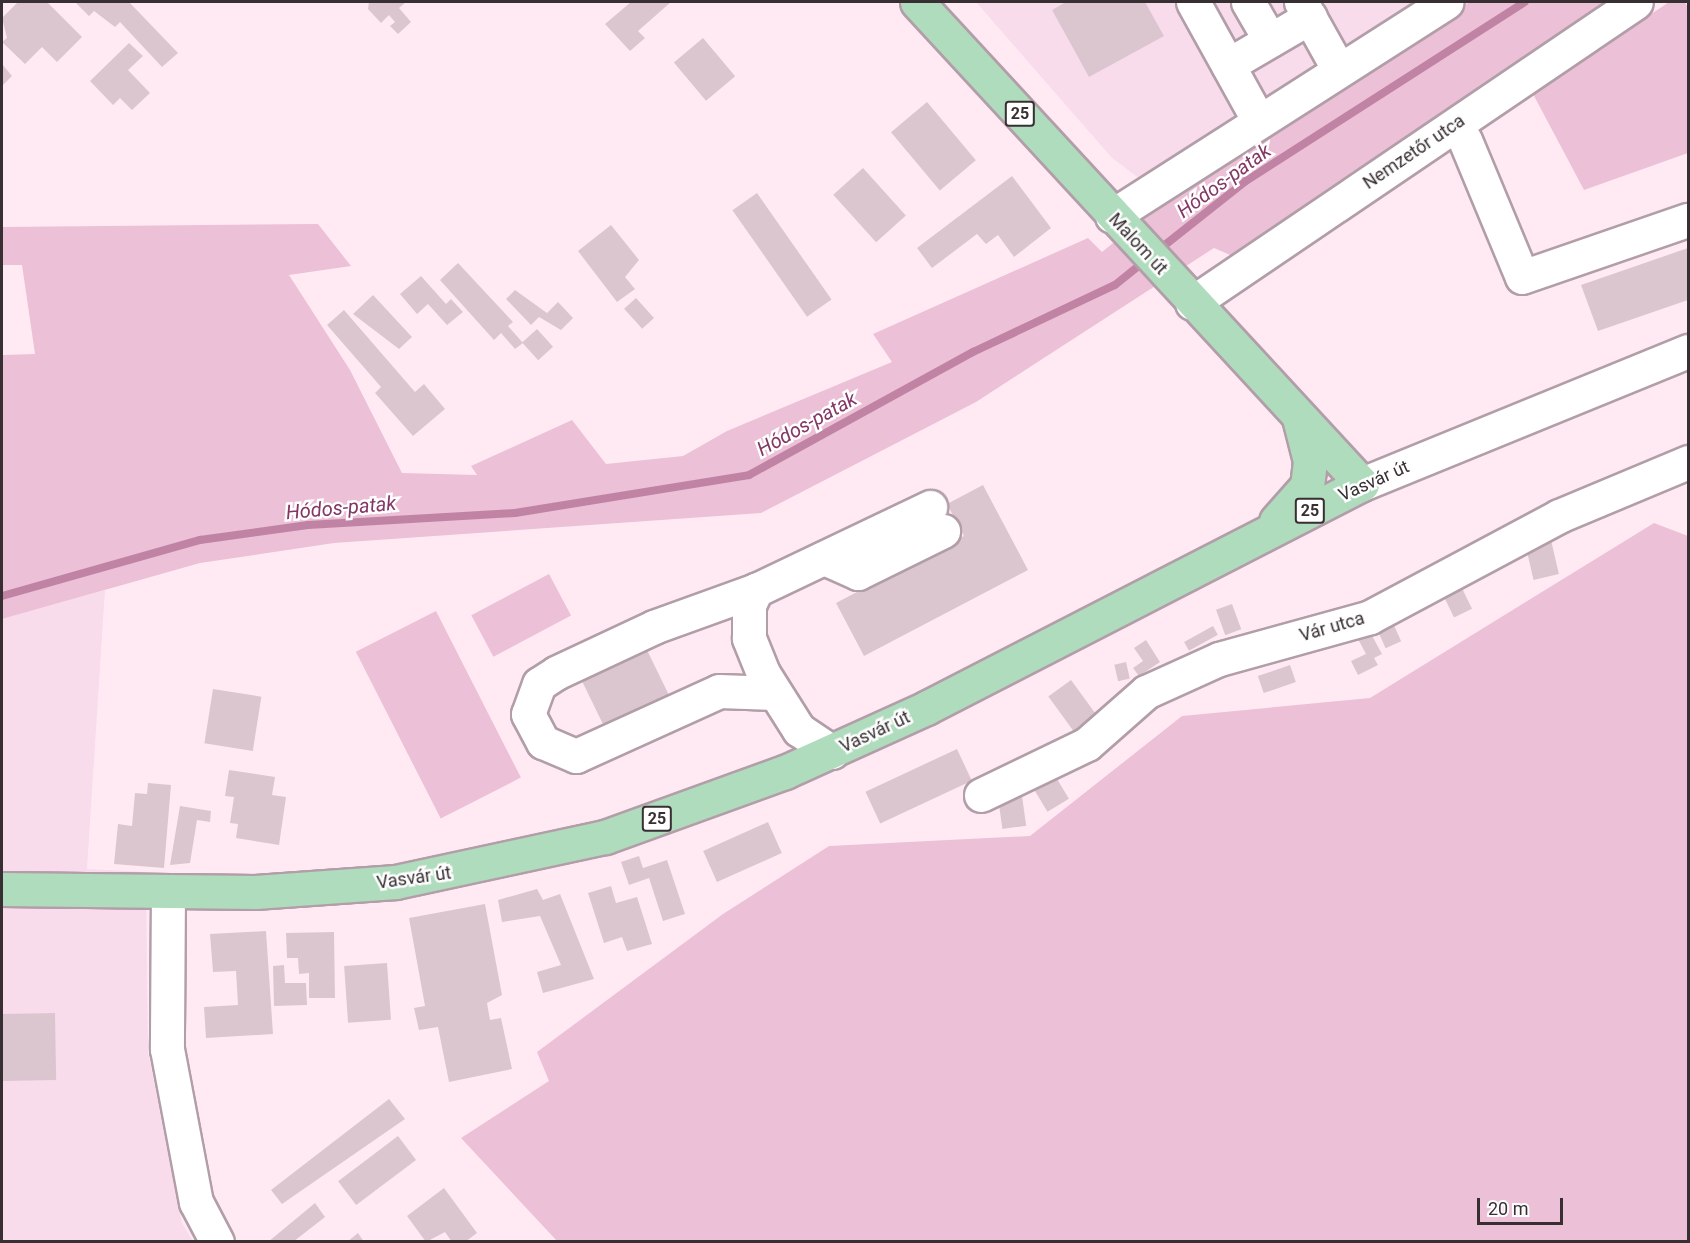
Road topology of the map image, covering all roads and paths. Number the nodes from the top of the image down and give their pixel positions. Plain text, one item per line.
1 (917, 2) edge
2 (1194, 2) edge
3 (1248, 2) edge
4 (1636, 2) edge
5 (1435, 5) edge
6 (1305, 9) edge
7 (1270, 40) junction
8 (1228, 65) junction
9 (1340, 70) junction
10 (1259, 121) junction
11 (1465, 140) dead end
12 (1689, 220) edge
13 (1117, 221) junction
14 (1184, 294) junction
15 (1689, 351) edge
16 (1298, 416) junction
17 (1689, 462) edge
18 (1362, 484) junction
19 (936, 519) dead end
20 (1258, 537) junction
21 (756, 590) junction
22 (706, 608) junction
23 (751, 642) junction
24 (719, 691) junction
25 (780, 703) junction
26 (832, 752) junction
27 (785, 772) junction
28 (981, 795) dead end
29 (2, 889) edge
30 (168, 891) junction
31 (217, 1242) edge

1 - 13 main road, Malom út / 25
2 - 8 street
3 - 7 street
4 - 14 street, Nemzetőr utca
5 - 9 street
6 - 7 street
6 - 9 street
7 - 8 street
8 - 10 street
9 - 10 street
10 - 13 street
11 - 12 street
13 - 14 main road, Malom út / 25
14 - 16 main road, Malom út / 25
15 - 18 street, Vasvár út
16 - 18 main road, Malom út / 25
16 - 20 main road, 25
17 - 28 street, Vár utca
18 - 20 main road, Vasvár út / 25
19 - 21 street
20 - 26 main road, Vasvár út / 25
21 - 22 street
21 - 23 street
22 - 23 street
22 - 24 street
23 - 24 street
23 - 25 street
24 - 25 street
25 - 26 street
25 - 27 street
26 - 27 main road, Vasvár út / 25
27 - 30 main road, Vasvár út / 25
29 - 30 main road, Vasvár út / 25
30 - 31 street

